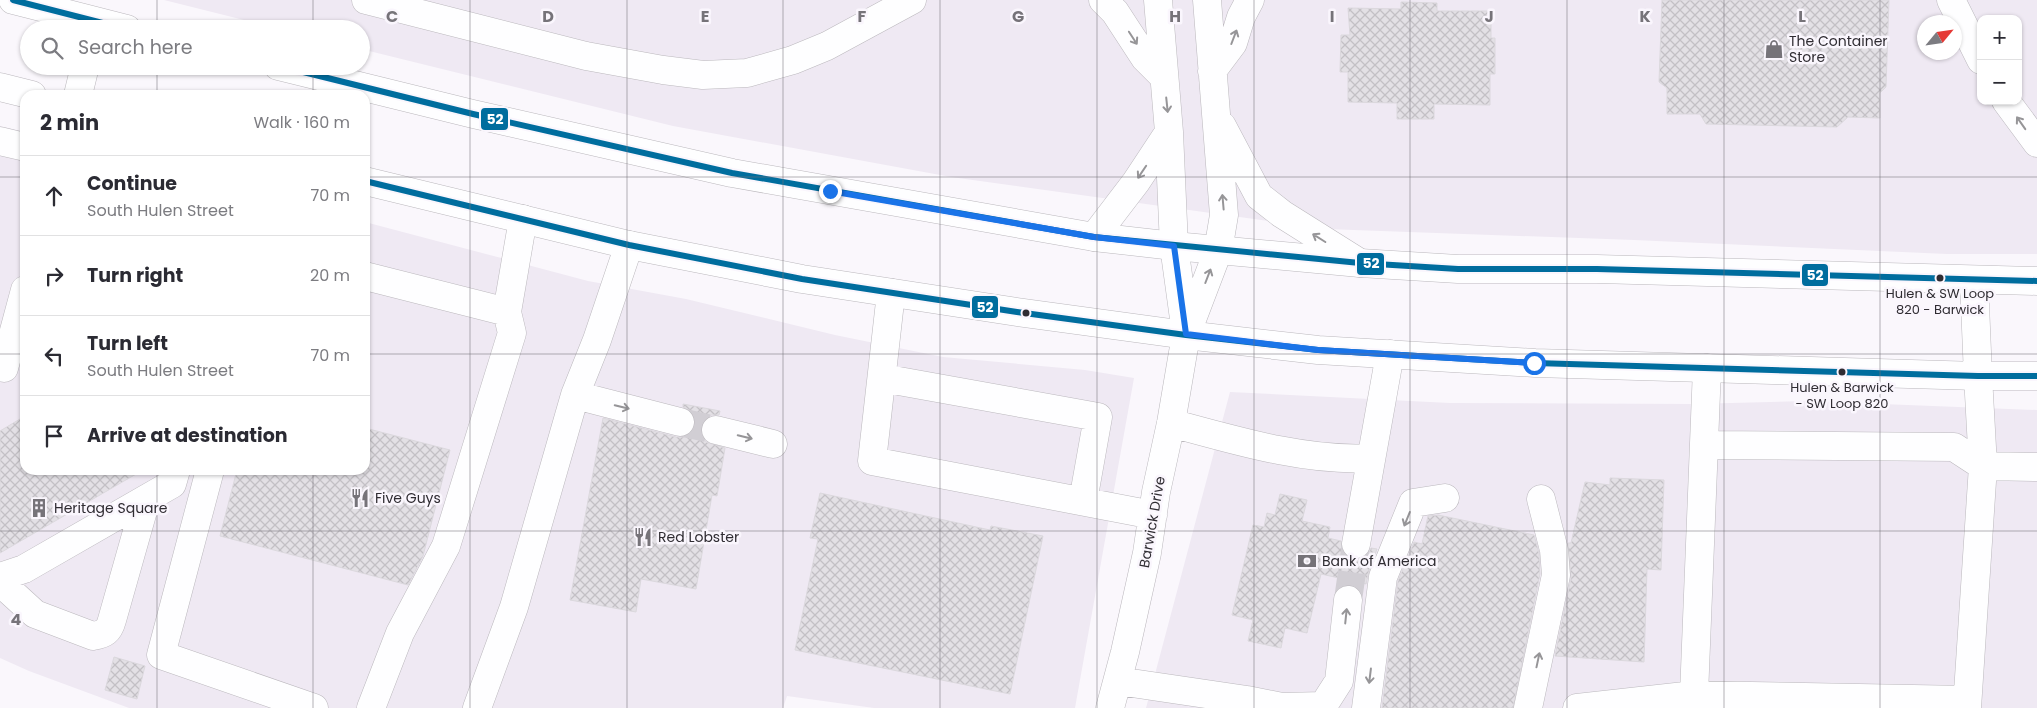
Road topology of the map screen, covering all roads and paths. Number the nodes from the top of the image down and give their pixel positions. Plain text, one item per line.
1 (13, 0) edge
2 (366, 0) edge
3 (912, 0) edge
4 (1103, 0) edge
5 (1158, 0) edge
6 (1207, 0) edge
7 (1250, 0) edge
8 (1951, 0) edge
9 (79, 20) edge
10 (1977, 52) edge
11 (1212, 71) junction
12 (83, 75) edge
13 (315, 75) edge
14 (1164, 77) junction
15 (0, 87) edge
16 (79, 90) edge
17 (20, 92) edge
18 (2009, 105) edge
19 (1215, 112) junction
20 (1169, 132) junction
21 (0, 141) edge
22 (2037, 144) edge
23 (20, 146) edge
24 (370, 182) edge
25 (523, 219) junction
26 (1094, 237) junction
27 (628, 245) junction
28 (1174, 246) junction
29 (1218, 251) junction
30 (1360, 264) junction
31 (370, 277) edge
32 (1974, 280) junction
33 (2037, 281) edge
34 (891, 293) junction
35 (20, 309) edge
36 (507, 312) junction
37 (1186, 334) junction
38 (1390, 354) junction
39 (0, 367) edge
40 (1706, 368) junction
41 (1978, 376) junction
42 (2037, 376) edge
43 (882, 378) junction
44 (575, 395) junction
45 (680, 422) tunnel mouth
46 (1171, 423) junction
47 (716, 430) tunnel mouth
48 (773, 444) dead end
49 (1704, 445) junction
50 (1371, 458) junction
51 (1982, 466) junction
52 (2037, 467) edge
53 (175, 475) edge
54 (209, 475) edge
55 (1445, 498) dead end
56 (1542, 499) dead end
57 (146, 500) junction
58 (1083, 501) junction
59 (1153, 515) junction
60 (1356, 544) tunnel mouth
61 (0, 577) edge
62 (0, 582) edge
63 (1348, 600) tunnel mouth
64 (1118, 681) junction
65 (1694, 695) junction
66 (1967, 704) edge
67 (1279, 707) edge
68 (314, 708) edge
69 (371, 708) edge
70 (477, 708) edge
71 (1110, 708) edge
72 (1366, 708) edge
73 (1528, 708) edge
74 (1577, 708) edge

1 - 9 main road
2 - 3 main road
4 -> 14 main road
5 - 14 main road
6 - 11 main road
11 -> 7 main road
8 - 10 main road
11 - 19 main road
12 - 16 main road
13 - 26 main road
14 -> 20 main road
15 - 17 main road
22 -> 18 main road
29 -> 19 main road
30 -> 19 main road
20 -> 26 main road
20 - 28 main road
21 - 23 main road
24 - 25 main road
25 - 27 main road
25 - 36 main road
26 - 28 main road
27 - 34 main road
27 - 44 main road
28 - 29 main road
28 - 37 main road
29 - 30 main road
37 -> 29 main road
30 - 32 main road
31 - 36 main road
32 - 33 main road
32 - 41 main road
34 - 37 main road
34 - 43 main road
35 - 39 main road
36 - 69 main road
37 - 38 main road
37 - 46 main road, Barwick Drive
38 - 40 main road
38 - 50 main road
40 - 41 main road
40 - 49 main road
41 - 42 main road
41 - 51 main road
43 - 58 main road
43 - 58 main road
44 -> 45 main road
44 - 70 main road
46 - 50 main road
46 - 59 main road, Barwick Drive
47 -> 48 main road
49 - 51 main road
49 - 65 main road
50 - 60 main road
51 - 52 main road
51 - 66 main road
53 - 57 main road
54 - 68 main road
55 -> 72 main road
73 -> 56 main road
57 - 61 main road
57 - 62 main road
58 - 59 main road
59 - 64 main road, Barwick Drive
67 -> 63 main road
64 - 67 main road
64 - 71 main road, Barwick Drive
65 - 66 main road
65 - 74 main road

